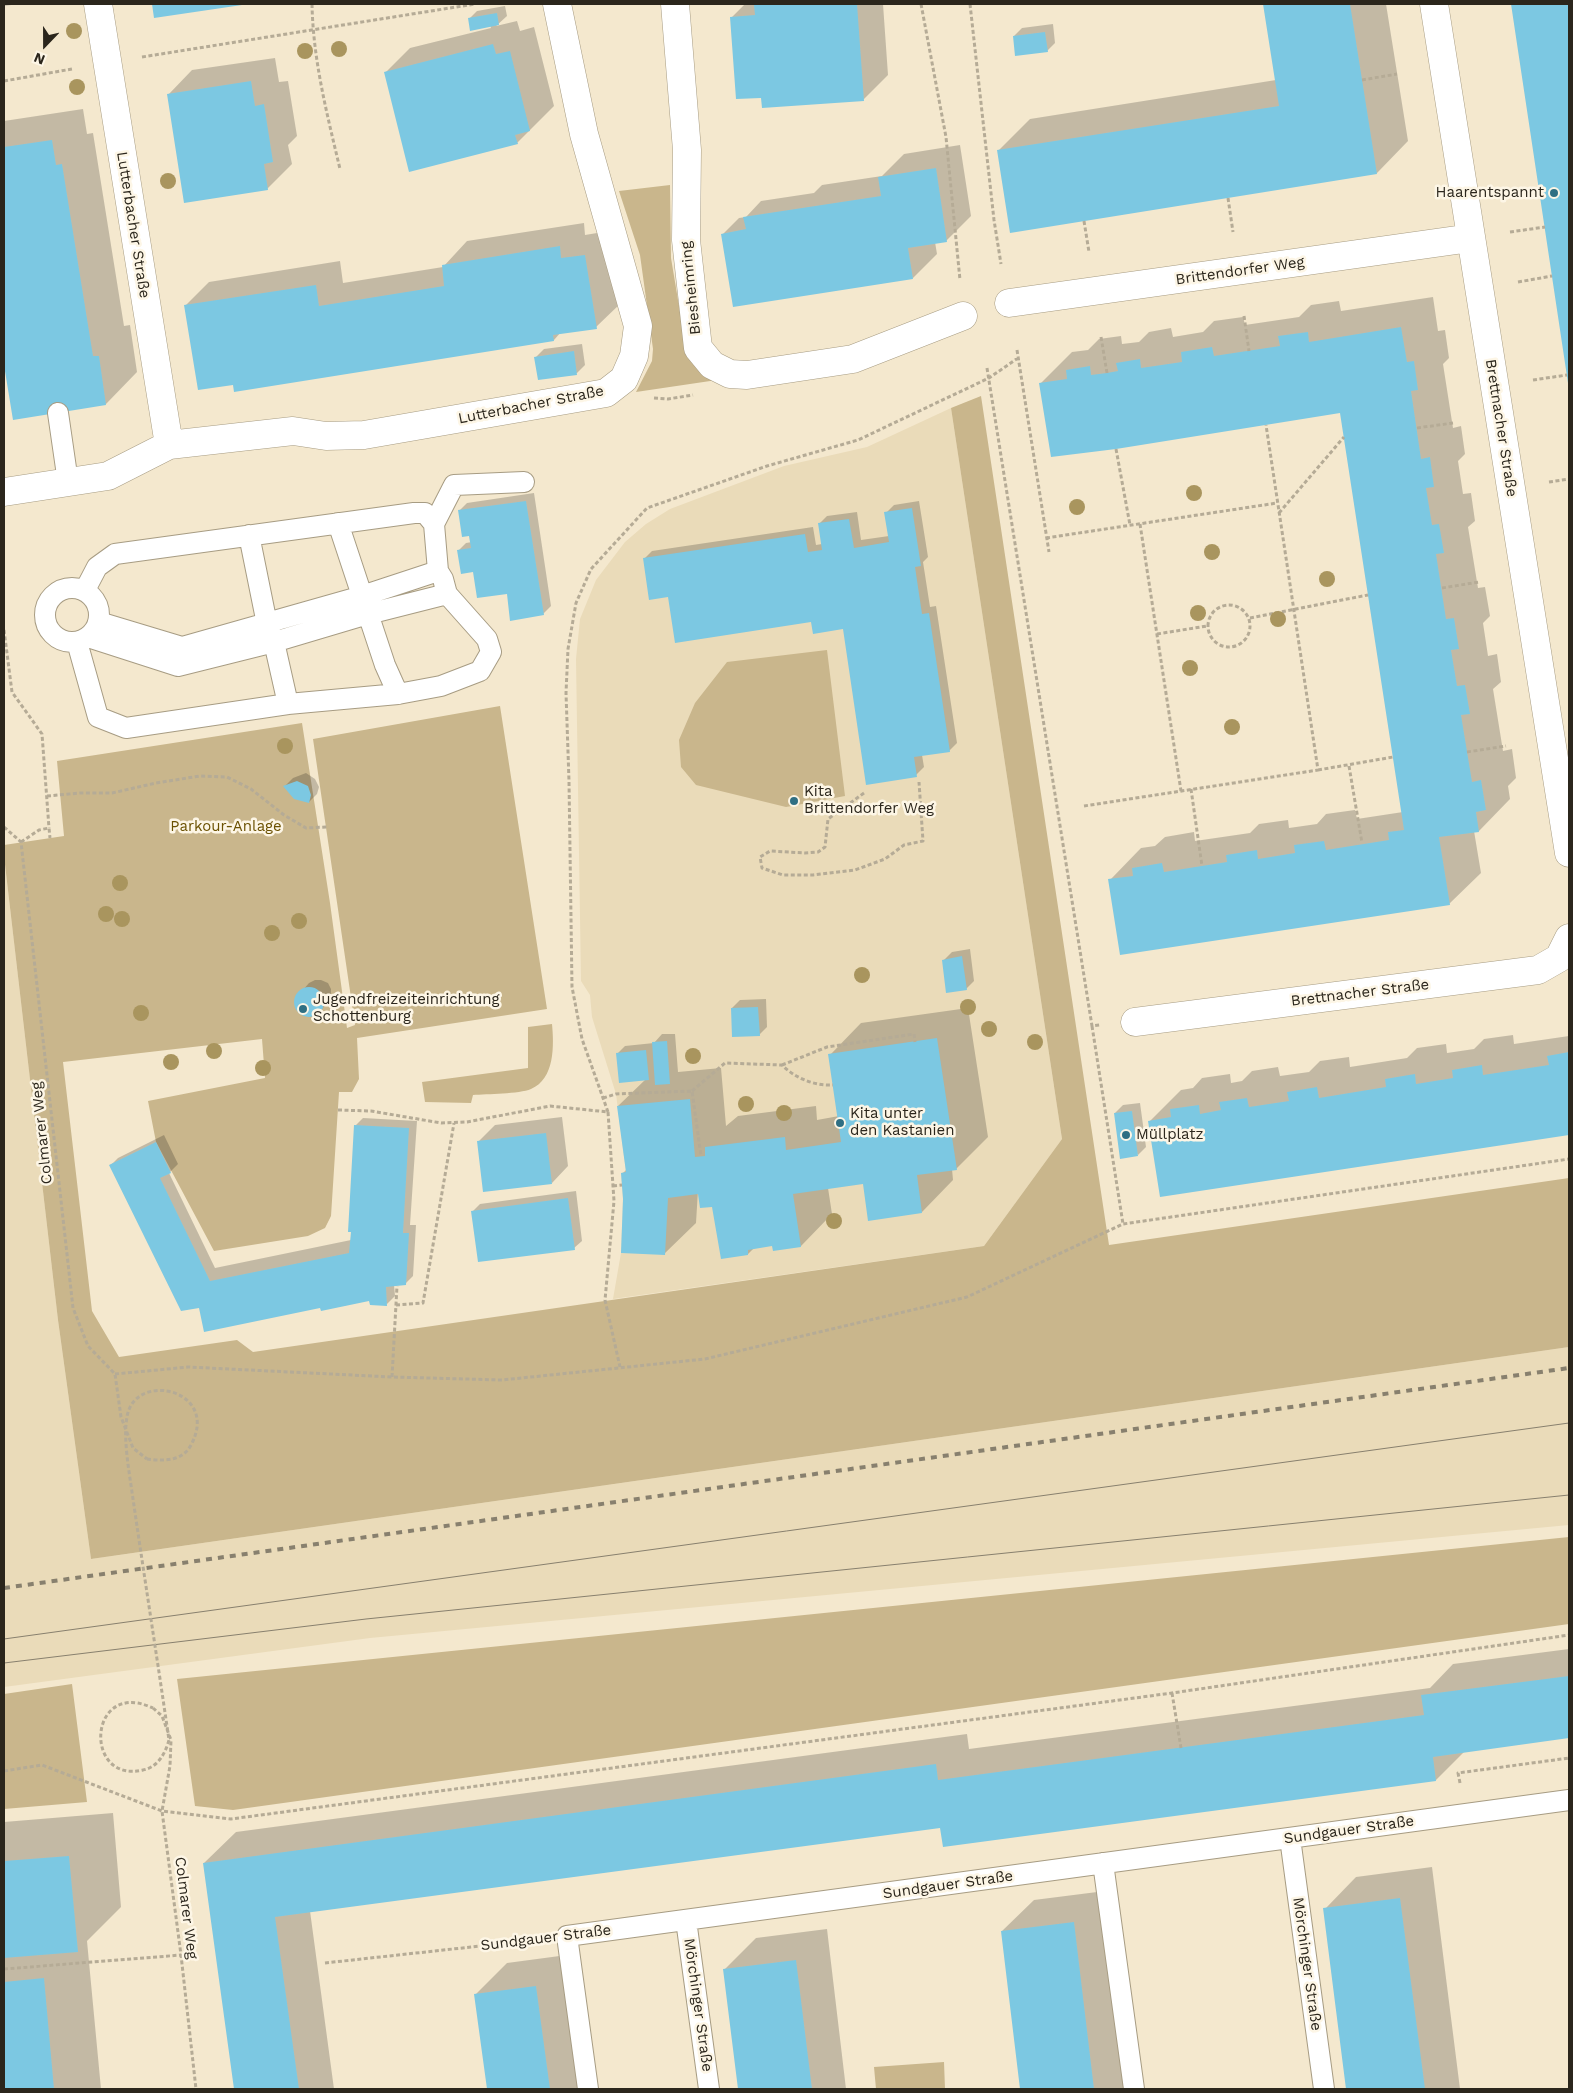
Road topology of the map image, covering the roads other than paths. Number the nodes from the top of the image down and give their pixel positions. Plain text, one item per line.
1 (98, 4) edge
2 (557, 4) edge
3 (675, 4) edge
4 (1434, 4) edge
5 (1471, 238) junction
6 (1009, 303) dead end
7 (963, 316) road end
8 (58, 413) dead end
9 (169, 445) junction
10 (68, 482) junction
11 (524, 482) dead end
12 (4, 492) edge
13 (338, 523) junction
14 (434, 524) junction
15 (249, 535) junction
16 (438, 571) junction
17 (85, 590) junction
18 (447, 594) junction
19 (365, 605) junction
20 (270, 633) junction
21 (88, 634) junction
22 (398, 694) junction
23 (288, 704) junction
24 (1569, 852) edge
25 (1569, 938) edge
26 (1135, 1022) road end
27 (1569, 1800) edge
28 (1290, 1838) junction
29 (1103, 1864) junction
30 (686, 1920) junction
31 (588, 2089) edge
32 (710, 2089) edge
33 (1134, 2089) edge
34 (1324, 2089) edge

1 - 9 street, Lutterbacher Straße
2 - 9 street, Lutterbacher Straße
3 - 7 street, Biesheimring
4 - 5 street, Brettnacher Straße
5 - 6 street, Brittendorfer Weg
5 - 24 street, Brettnacher Straße
8 - 10 lane
9 - 10 street, Lutterbacher Straße
10 - 12 street, Lutterbacher Straße
11 - 14 lane
13 - 14 lane
13 - 15 lane
13 - 19 lane
14 - 16 lane
15 - 17 lane
15 - 20 lane
16 - 18 lane
16 - 19 lane
17 - 21 lane
17 - 21 lane
18 - 19 lane
18 - 22 lane
19 - 20 lane
19 - 22 lane
20 - 21 lane
20 - 23 lane
21 - 23 lane
22 - 23 lane
25 - 26 street, Brettnacher Straße
27 - 28 lane, Sundgauer Straße
28 - 29 lane, Sundgauer Straße
28 - 34 lane, Mörchinger Straße
29 - 30 lane, Sundgauer Straße
29 - 33 lane
30 - 31 lane, Sundgauer Straße
30 - 32 lane, Mörchinger Straße

